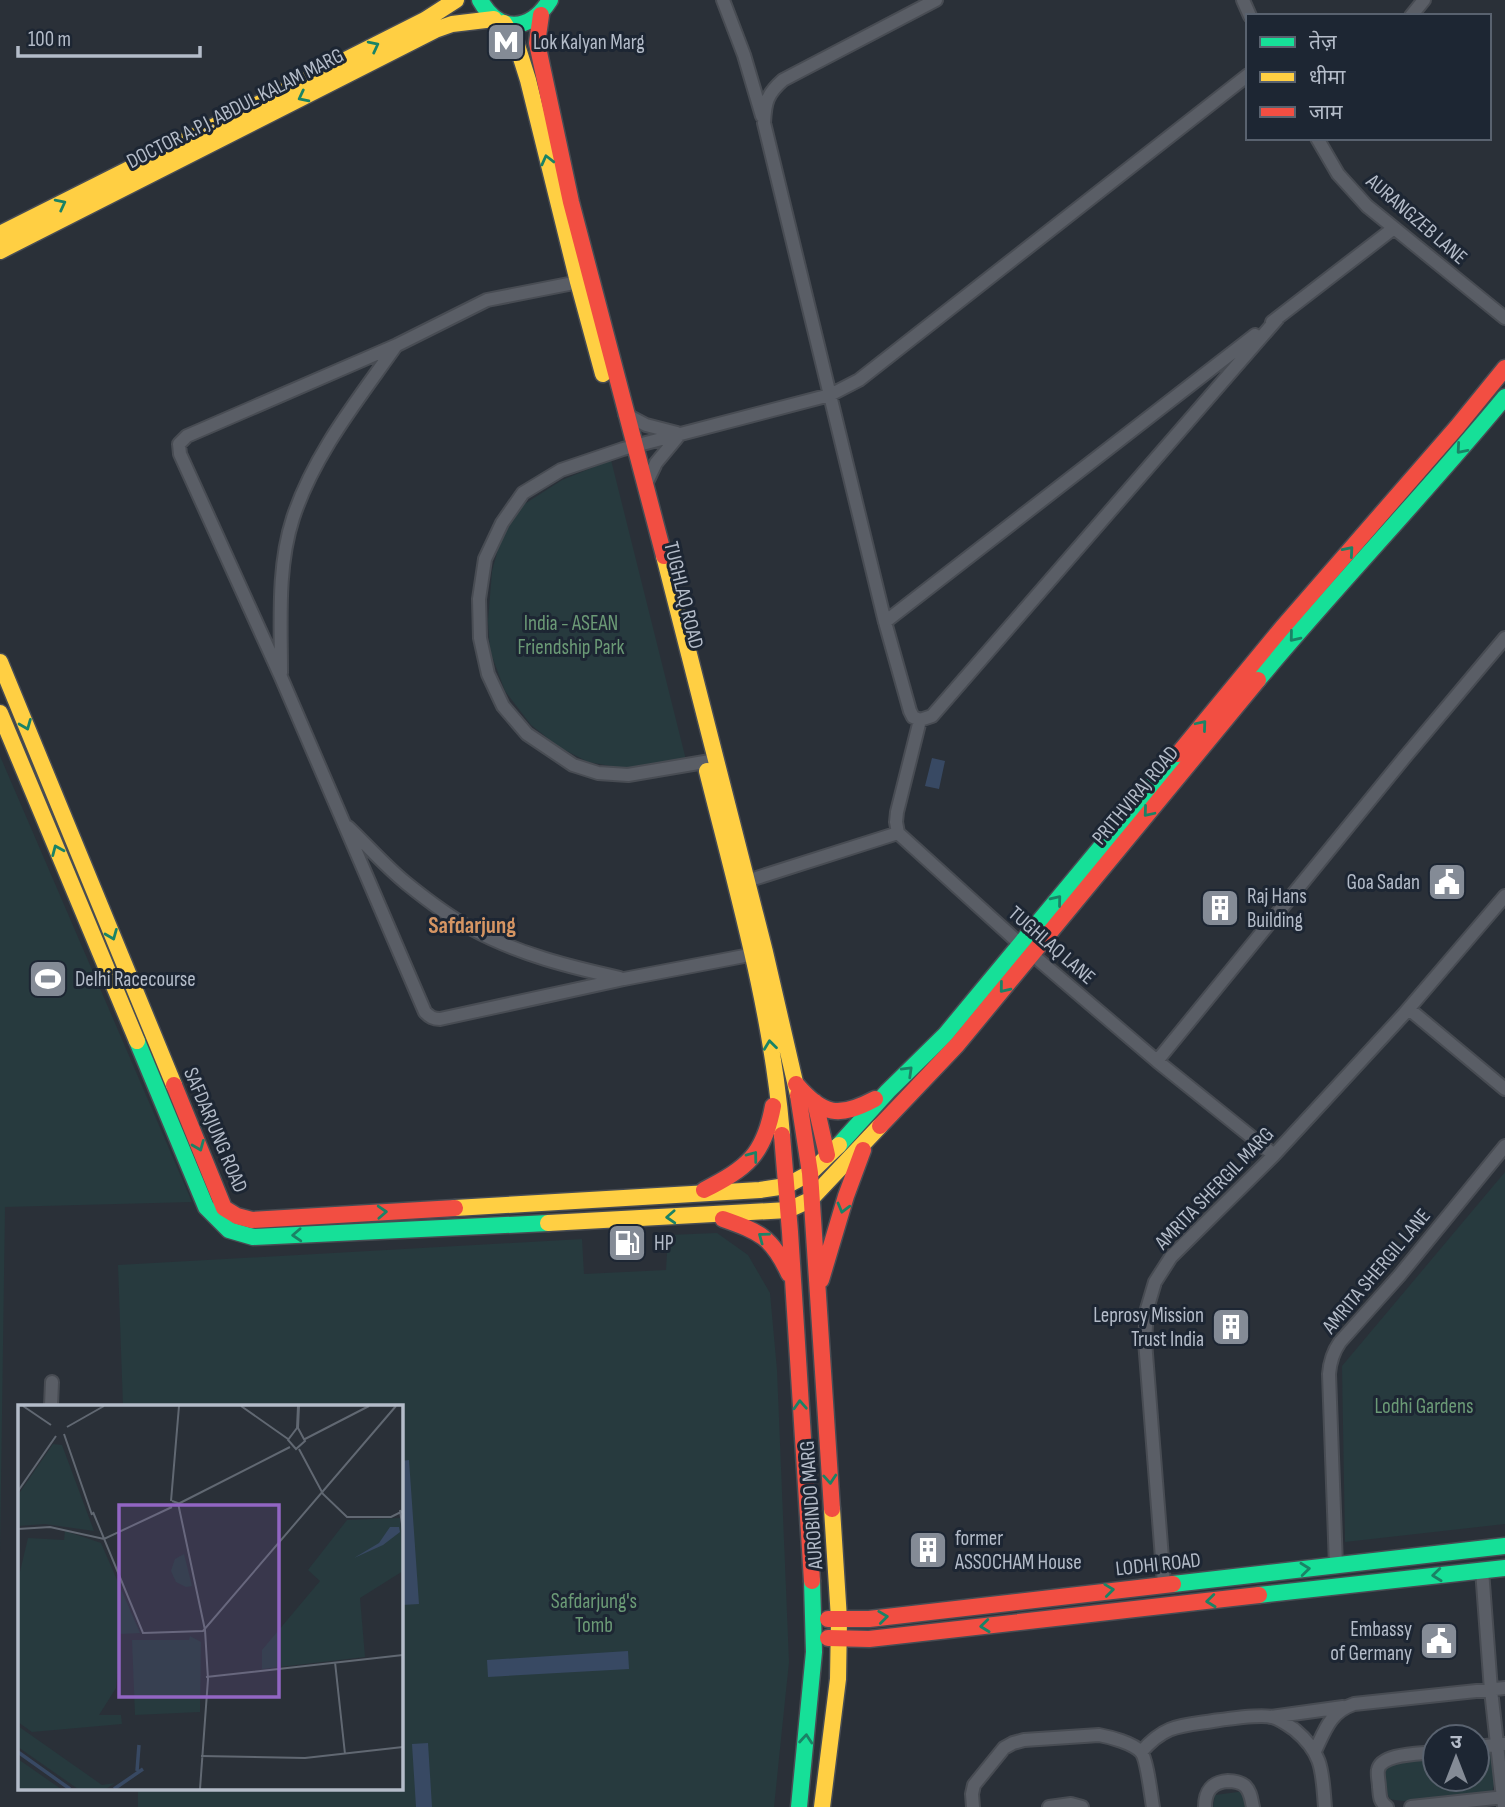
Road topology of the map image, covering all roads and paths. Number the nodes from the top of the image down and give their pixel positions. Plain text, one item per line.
1 (456, 0) edge
2 (480, 0) edge
3 (550, 0) edge
4 (723, 0) edge
5 (936, 0) edge
6 (1424, 0) edge
7 (1412, 14) edge
8 (541, 15) junction
9 (499, 21) junction
10 (1246, 77) edge
11 (764, 123) junction
12 (1318, 140) edge
13 (1394, 228) junction
14 (0, 234) edge
15 (0, 251) edge
16 (584, 281) junction
17 (1278, 318) junction
18 (1505, 318) edge
19 (397, 345) junction
20 (1505, 368) edge
21 (830, 395) junction
22 (1505, 397) edge
23 (625, 414) junction
24 (681, 434) junction
25 (629, 448) junction
26 (645, 486) junction
27 (885, 622) junction
28 (1505, 638) edge
29 (0, 662) edge
30 (281, 677) junction
31 (0, 713) edge
32 (920, 720) junction
33 (710, 762) junction
34 (343, 821) junction
35 (898, 833) junction
36 (747, 881) junction
37 (1505, 896) edge
38 (1026, 949) junction
39 (759, 954) junction
40 (624, 979) junction
41 (1409, 1009) junction
42 (1157, 1060) junction
43 (796, 1084) junction
44 (775, 1086) junction
45 (1505, 1088) edge
46 (888, 1091) junction
47 (815, 1102) junction
48 (865, 1143) junction
49 (1505, 1146) edge
50 (827, 1155) junction
51 (1273, 1155) junction
52 (810, 1173) junction
53 (786, 1186) junction
54 (698, 1194) junction
55 (584, 1200) junction
56 (810, 1200) junction
57 (788, 1210) junction
58 (710, 1215) junction
59 (585, 1221) junction
60 (793, 1284) junction
61 (818, 1289) junction
62 (52, 1382) dead end
63 (51, 1405) edge
64 (1505, 1546) edge
65 (1336, 1566) junction
66 (1505, 1567) edge
67 (1482, 1570) junction
68 (1164, 1584) junction
69 (839, 1619) junction
70 (814, 1620) junction
71 (814, 1638) junction
72 (839, 1638) junction
73 (1505, 1688) edge
74 (1491, 1689) junction
75 (1343, 1707) junction
76 (1271, 1717) junction
77 (1501, 1744) edge
78 (1315, 1751) junction
79 (1141, 1752) junction
80 (1421, 1753) edge
81 (1504, 1801) edge
82 (799, 1807) edge
83 (822, 1807) edge
84 (973, 1807) edge
85 (1049, 1807) edge
86 (1082, 1807) edge
87 (1153, 1807) edge
88 (1205, 1807) edge
89 (1253, 1807) edge
90 (1325, 1807) edge
91 (1387, 1807) edge
92 (1411, 1807) edge

14 -> 1 main road, DOCTOR A.P.J. ABDUL KALAM MARG
2 - 9 main road, TUGHLAQ ROAD
3 - 8 main road
4 - 11 street
5 - 11 street
6 - 7 street
8 - 9 main road, DOCTOR A.P.J. ABDUL KALAM MARG
8 - 16 main road, TUGHLAQ ROAD
9 -> 15 main road, DOCTOR A.P.J. ABDUL KALAM MARG
16 -> 9 main road, TUGHLAQ ROAD
10 - 21 street
11 - 21 street
12 - 13 street, AURANGZEB LANE
13 - 17 street
13 - 18 street, AURANGZEB LANE
16 - 19 street
16 - 23 main road, TUGHLAQ ROAD
16 - 25 main road, TUGHLAQ ROAD
17 - 27 street
17 - 32 street
19 - 30 street
19 - 30 street
38 -> 20 main road, PRITHVIRAJ ROAD
21 - 24 street
21 - 27 street
22 -> 38 main road, PRITHVIRAJ ROAD
23 - 24 street
23 - 25 main road, TUGHLAQ ROAD
24 - 25 street
24 - 26 street
25 - 26 main road, TUGHLAQ ROAD
25 - 33 main road, TUGHLAQ ROAD
25 - 33 street
26 - 33 main road, TUGHLAQ ROAD
27 - 32 street
28 - 42 street
29 -> 55 main road, SAFDARJUNG ROAD
30 - 34 street
59 -> 31 main road, SAFDARJUNG ROAD
32 - 35 street
33 - 36 main road, TUGHLAQ ROAD
33 - 39 main road, TUGHLAQ ROAD
34 - 40 street
34 - 40 street
35 - 36 street
35 - 38 street, TUGHLAQ LANE
36 - 39 main road, TUGHLAQ ROAD
37 - 41 street, AMRITA SHERGIL MARG
38 - 42 street, TUGHLAQ LANE
46 -> 38 main road, PRITHVIRAJ ROAD
38 -> 48 main road, PRITHVIRAJ ROAD
39 - 40 street
39 - 43 main road, TUGHLAQ ROAD
44 -> 39 main road, TUGHLAQ ROAD
41 - 45 street
41 - 51 street, AMRITA SHERGIL MARG
42 - 51 street, TUGHLAQ LANE
43 - 47 main road
43 - 52 main road, TUGHLAQ ROAD
44 - 53 main road, TUGHLAQ ROAD
54 -> 44 main road
46 - 47 main road
46 - 50 main road, PRITHVIRAJ ROAD
47 - 50 main road
48 - 56 main road, PRITHVIRAJ ROAD
48 -> 61 main road
49 - 65 street, AMRITA SHERGIL LANE
50 - 52 main road, PRITHVIRAJ ROAD
51 - 68 street, AMRITA SHERGIL MARG
52 - 53 main road, PRITHVIRAJ ROAD
52 - 56 main road, TUGHLAQ ROAD
53 - 54 main road, SAFDARJUNG ROAD
53 - 57 main road, TUGHLAQ ROAD
54 - 55 main road, SAFDARJUNG ROAD
55 - 59 main road
56 - 57 main road, PRITHVIRAJ ROAD
56 - 61 main road, AUROBINDO MARG
57 - 58 main road, SAFDARJUNG ROAD
57 - 60 main road, AUROBINDO MARG
58 -> 59 main road, SAFDARJUNG ROAD
60 -> 58 main road
70 -> 60 main road, AUROBINDO MARG
61 -> 69 main road, AUROBINDO MARG
62 - 63 street
64 - 65 main road, LODHI ROAD
68 -> 65 main road, LODHI ROAD
66 - 67 main road, LODHI ROAD
67 -> 72 main road, LODHI ROAD
67 - 74 street
69 -> 68 main road, LODHI ROAD
69 - 70 main road, LODHI ROAD
69 - 72 main road, AUROBINDO MARG
70 - 71 main road, AUROBINDO MARG
71 - 72 main road, LODHI ROAD
82 -> 71 main road, AUROBINDO MARG
72 - 83 main road, AUROBINDO MARG
73 - 74 street
74 - 75 street
74 - 77 street
75 - 76 street
75 - 78 street
76 - 78 street
76 - 79 street
77 - 81 street
78 - 90 street
79 - 84 street
79 - 87 street
80 - 91 street
81 - 92 street
85 - 86 street
88 - 89 street

